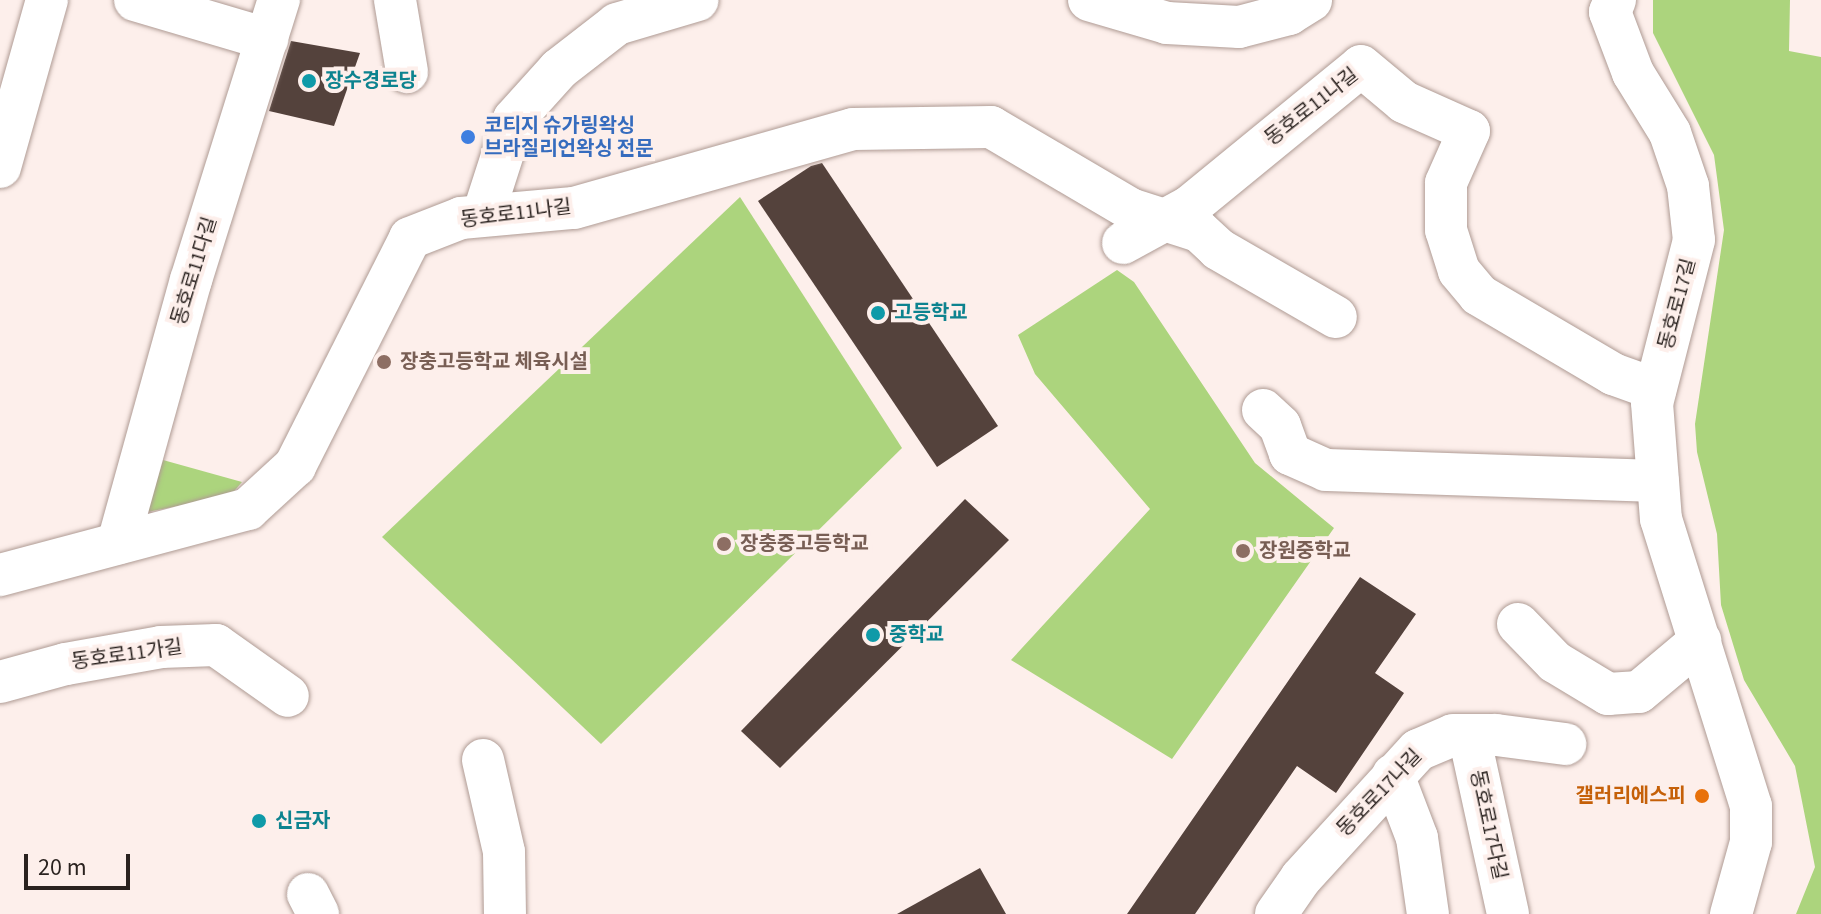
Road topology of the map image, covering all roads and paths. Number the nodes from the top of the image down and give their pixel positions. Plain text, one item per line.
1 (47, 0) edge
2 (135, 0) edge
3 (395, 0) edge
4 (698, 0) edge
5 (1089, 0) edge
6 (1311, 0) edge
7 (1615, 0) edge
8 (642, 8) edge
9 (273, 19) edge
10 (407, 72) dead end
11 (0, 167) edge
12 (483, 215) junction
13 (1166, 221) junction
14 (1123, 243) dead end
15 (1336, 317) dead end
16 (1655, 389) junction
17 (1263, 410) dead end
18 (1658, 481) junction
19 (118, 543) junction
20 (0, 575) edge
21 (1518, 624) dead end
22 (1700, 641) junction
23 (0, 682) edge
24 (288, 696) dead end
25 (1469, 735) junction
26 (1565, 744) dead end
27 (483, 760) dead end
28 (1393, 775) junction
29 (505, 914) edge
30 (1276, 914) edge
31 (1428, 914) edge
32 (1508, 914) edge
33 (1731, 914) edge

1 - 11 street
2 - 9 street
3 - 10 street
4 - 8 street
5 - 6 street
7 - 16 street, 동호로17길
8 - 12 street
9 - 19 street, 동호로11다길
12 - 13 street, 동호로11나길
12 - 19 street, 동호로11나길
13 - 14 street, 동호로11나길
13 - 15 street, 동호로11나길
13 - 16 street, 동호로11나길
16 - 18 street, 동호로17길
17 - 18 street
18 - 22 street, 동호로17길
19 - 20 street, 동호로11나길
21 - 22 street
22 - 33 street, 동호로17길
23 - 24 street, 동호로11가길
25 - 26 street, 동호로17나길
25 - 28 street, 동호로17나길
25 - 32 street, 동호로17다길
27 - 29 street
28 - 30 street, 동호로17나길
28 - 31 street

